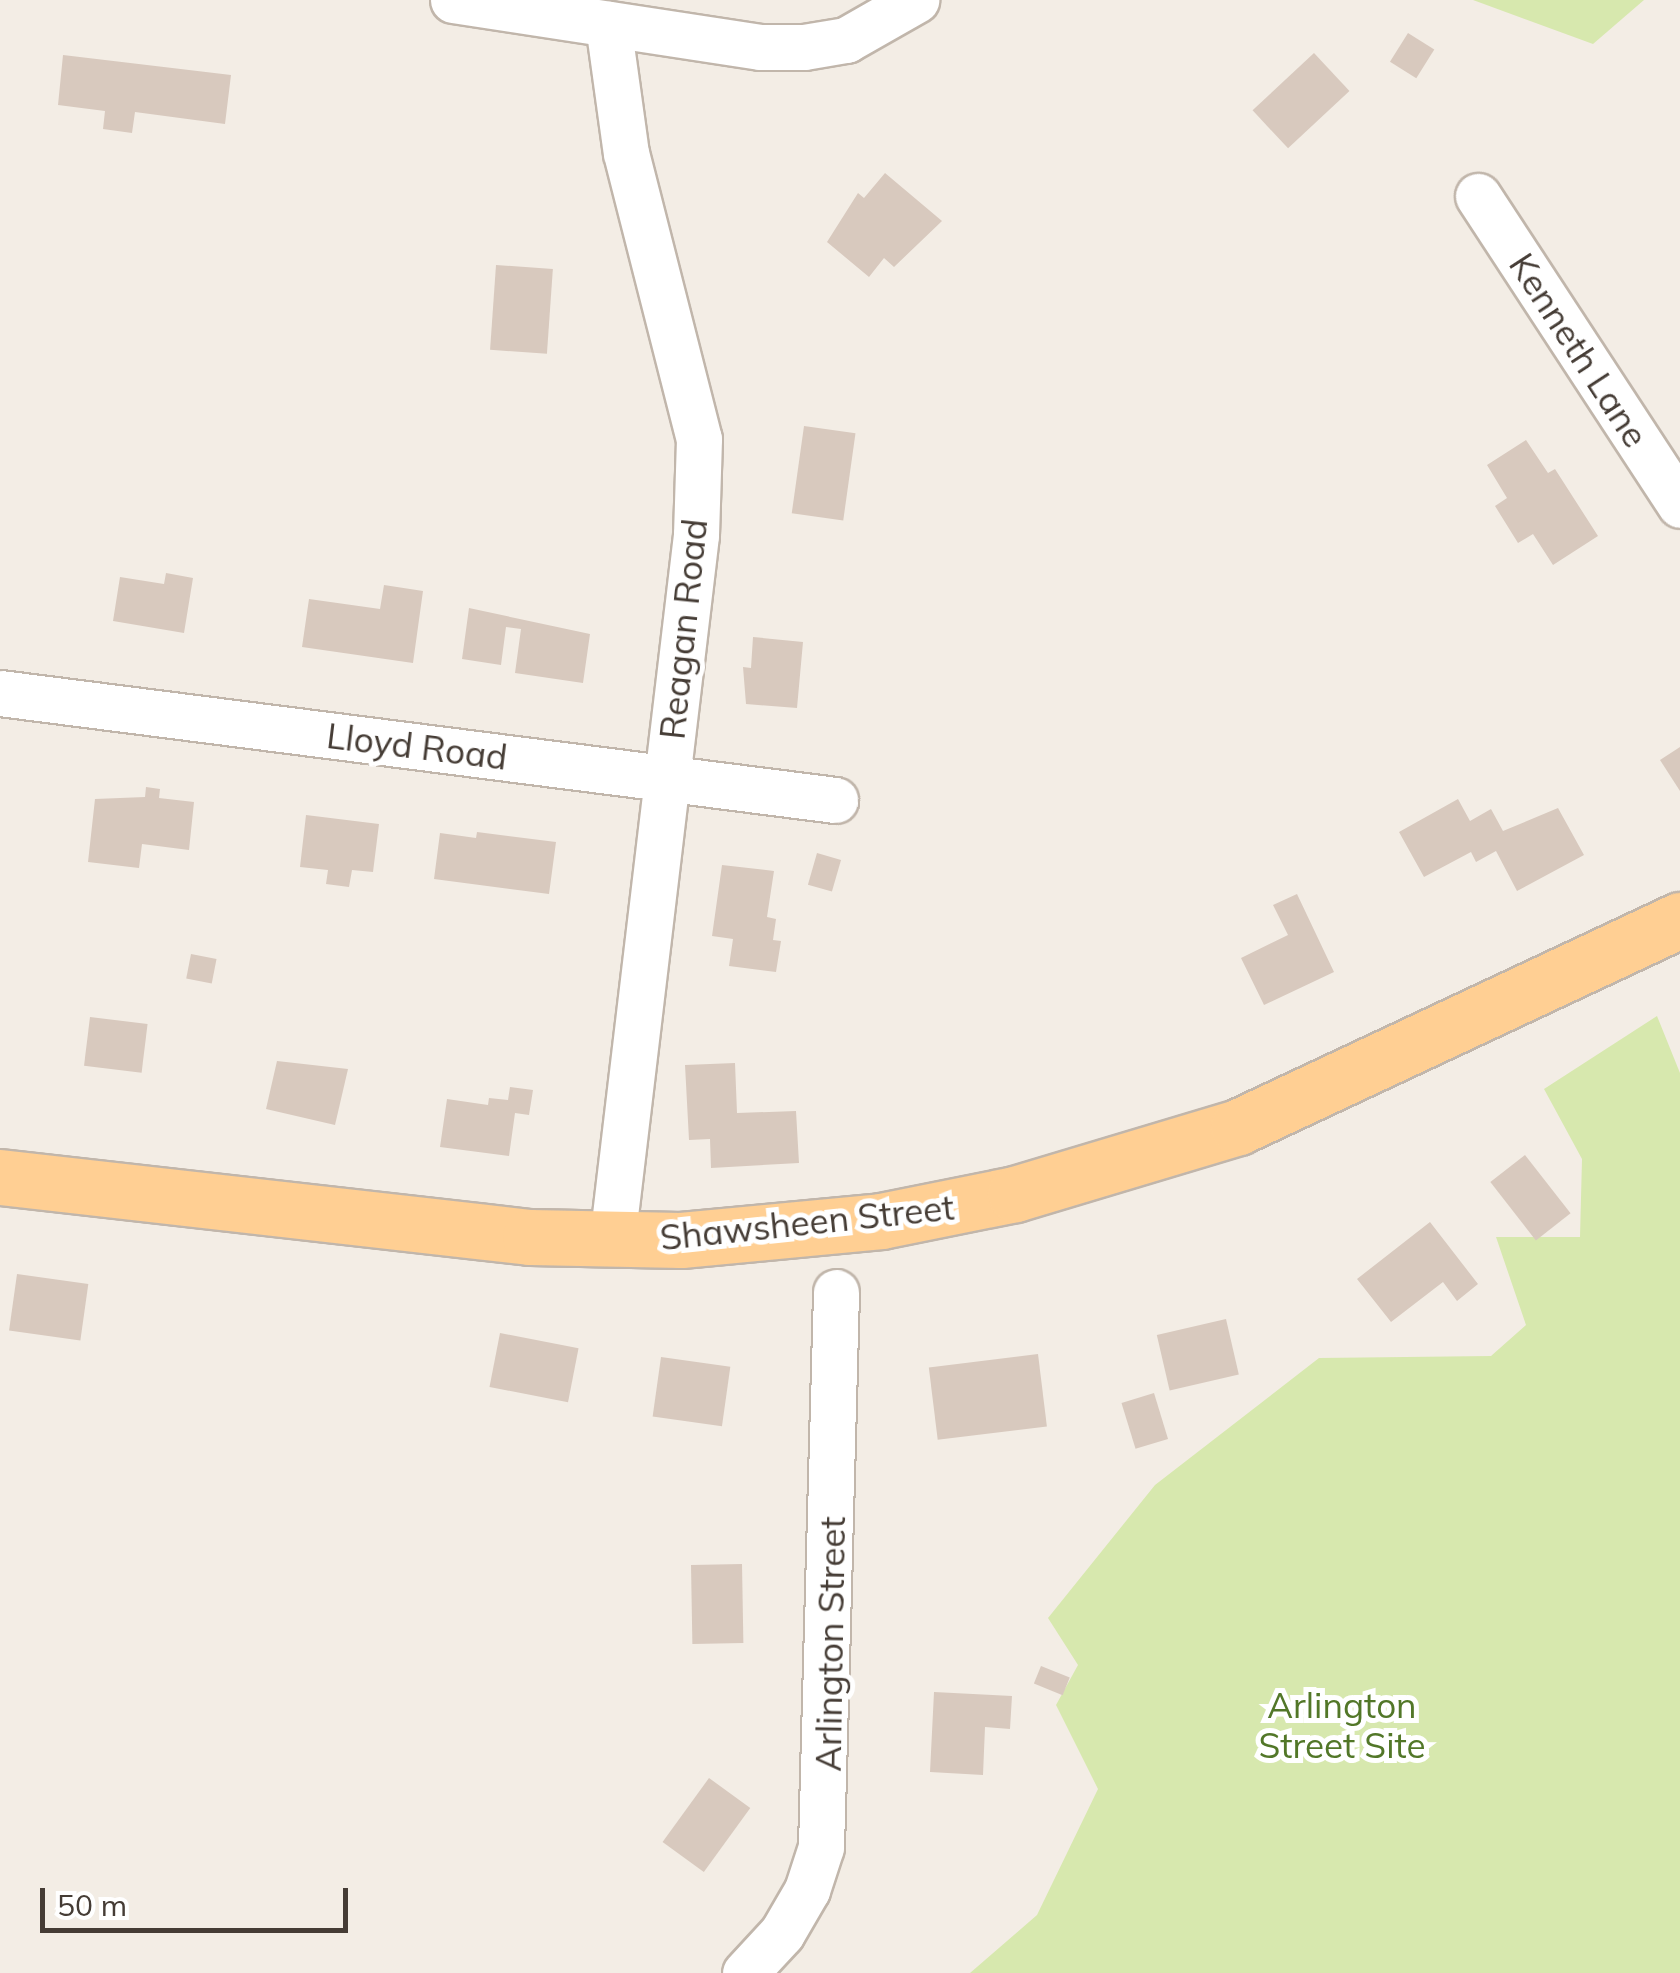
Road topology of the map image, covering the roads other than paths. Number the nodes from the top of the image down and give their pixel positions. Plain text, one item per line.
1 (453, 0) edge
2 (916, 0) edge
3 (608, 24) junction
4 (1478, 196) dead end
5 (1680, 504) edge
6 (0, 693) edge
7 (666, 778) junction
8 (834, 800) dead end
9 (1680, 920) edge
10 (0, 1177) edge
11 (612, 1241) junction
12 (836, 1292) dead end
13 (745, 1973) edge

1 - 3 street
2 - 3 street
3 - 7 street, Reagan Road
4 - 5 street, Kenneth Lane
6 - 7 street, Lloyd Road
7 - 8 street, Lloyd Road
7 - 11 street, Reagan Road
9 - 11 main road, Shawsheen Street
10 - 11 main road, Shawsheen Street
12 - 13 street, Arlington Street

